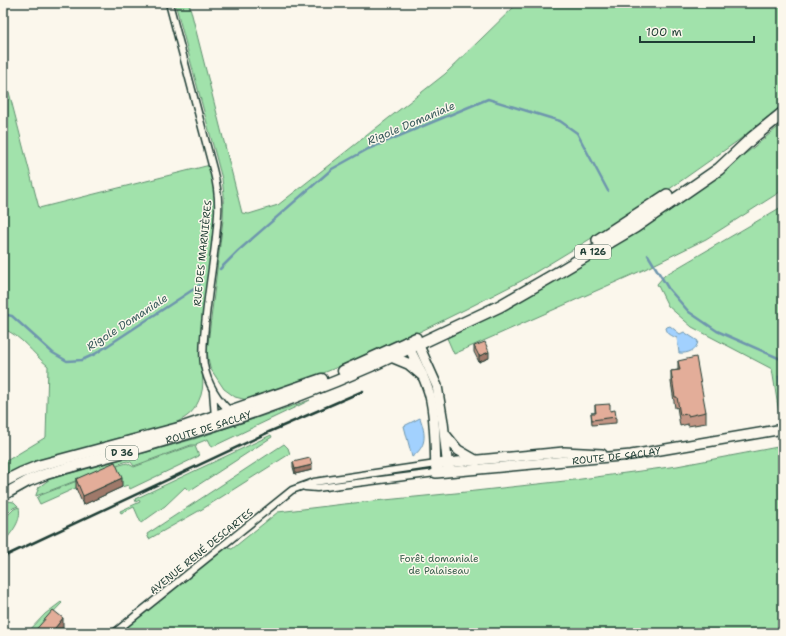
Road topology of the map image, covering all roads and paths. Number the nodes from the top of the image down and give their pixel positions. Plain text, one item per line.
1 (169, 3) edge
2 (783, 113) edge
3 (413, 343) junction
4 (392, 357) junction
5 (422, 375) junction
6 (213, 390) junction
7 (234, 414) junction
8 (216, 420) junction
9 (783, 429) edge
10 (445, 434) junction
11 (631, 455) junction
12 (477, 461) junction
13 (448, 467) junction
14 (436, 469) junction
15 (3, 482) edge
16 (3, 495) edge
17 (114, 633) edge

1 - 6 street, RUE DES MARNIÈRES
2 - 3 highway, A 126
3 - 4 main road, ROUTE DE SACLAY / D 36
3 - 5 main road
3 - 7 main road, ROUTE DE SACLAY / D 36
3 - 10 main road
4 - 5 main road
4 - 7 main road, ROUTE DE SACLAY / D 36
5 - 14 main road
6 - 7 street, RUE DES MARNIÈRES
6 - 8 street, RUE DES MARNIÈRES
7 - 8 main road, ROUTE DE SACLAY / D 36
8 - 15 main road, ROUTE DE SACLAY / D 36
8 - 16 main road, ROUTE DE SACLAY / D 36
9 - 11 main road, ROUTE DE SACLAY
10 - 12 main road
10 - 13 main road
11 - 12 main road
11 - 13 main road, ROUTE DE SACLAY
12 - 13 main road
13 - 14 main road, ROUTE DE SACLAY
14 - 17 street, AVENUE RENÉ DESCARTES

